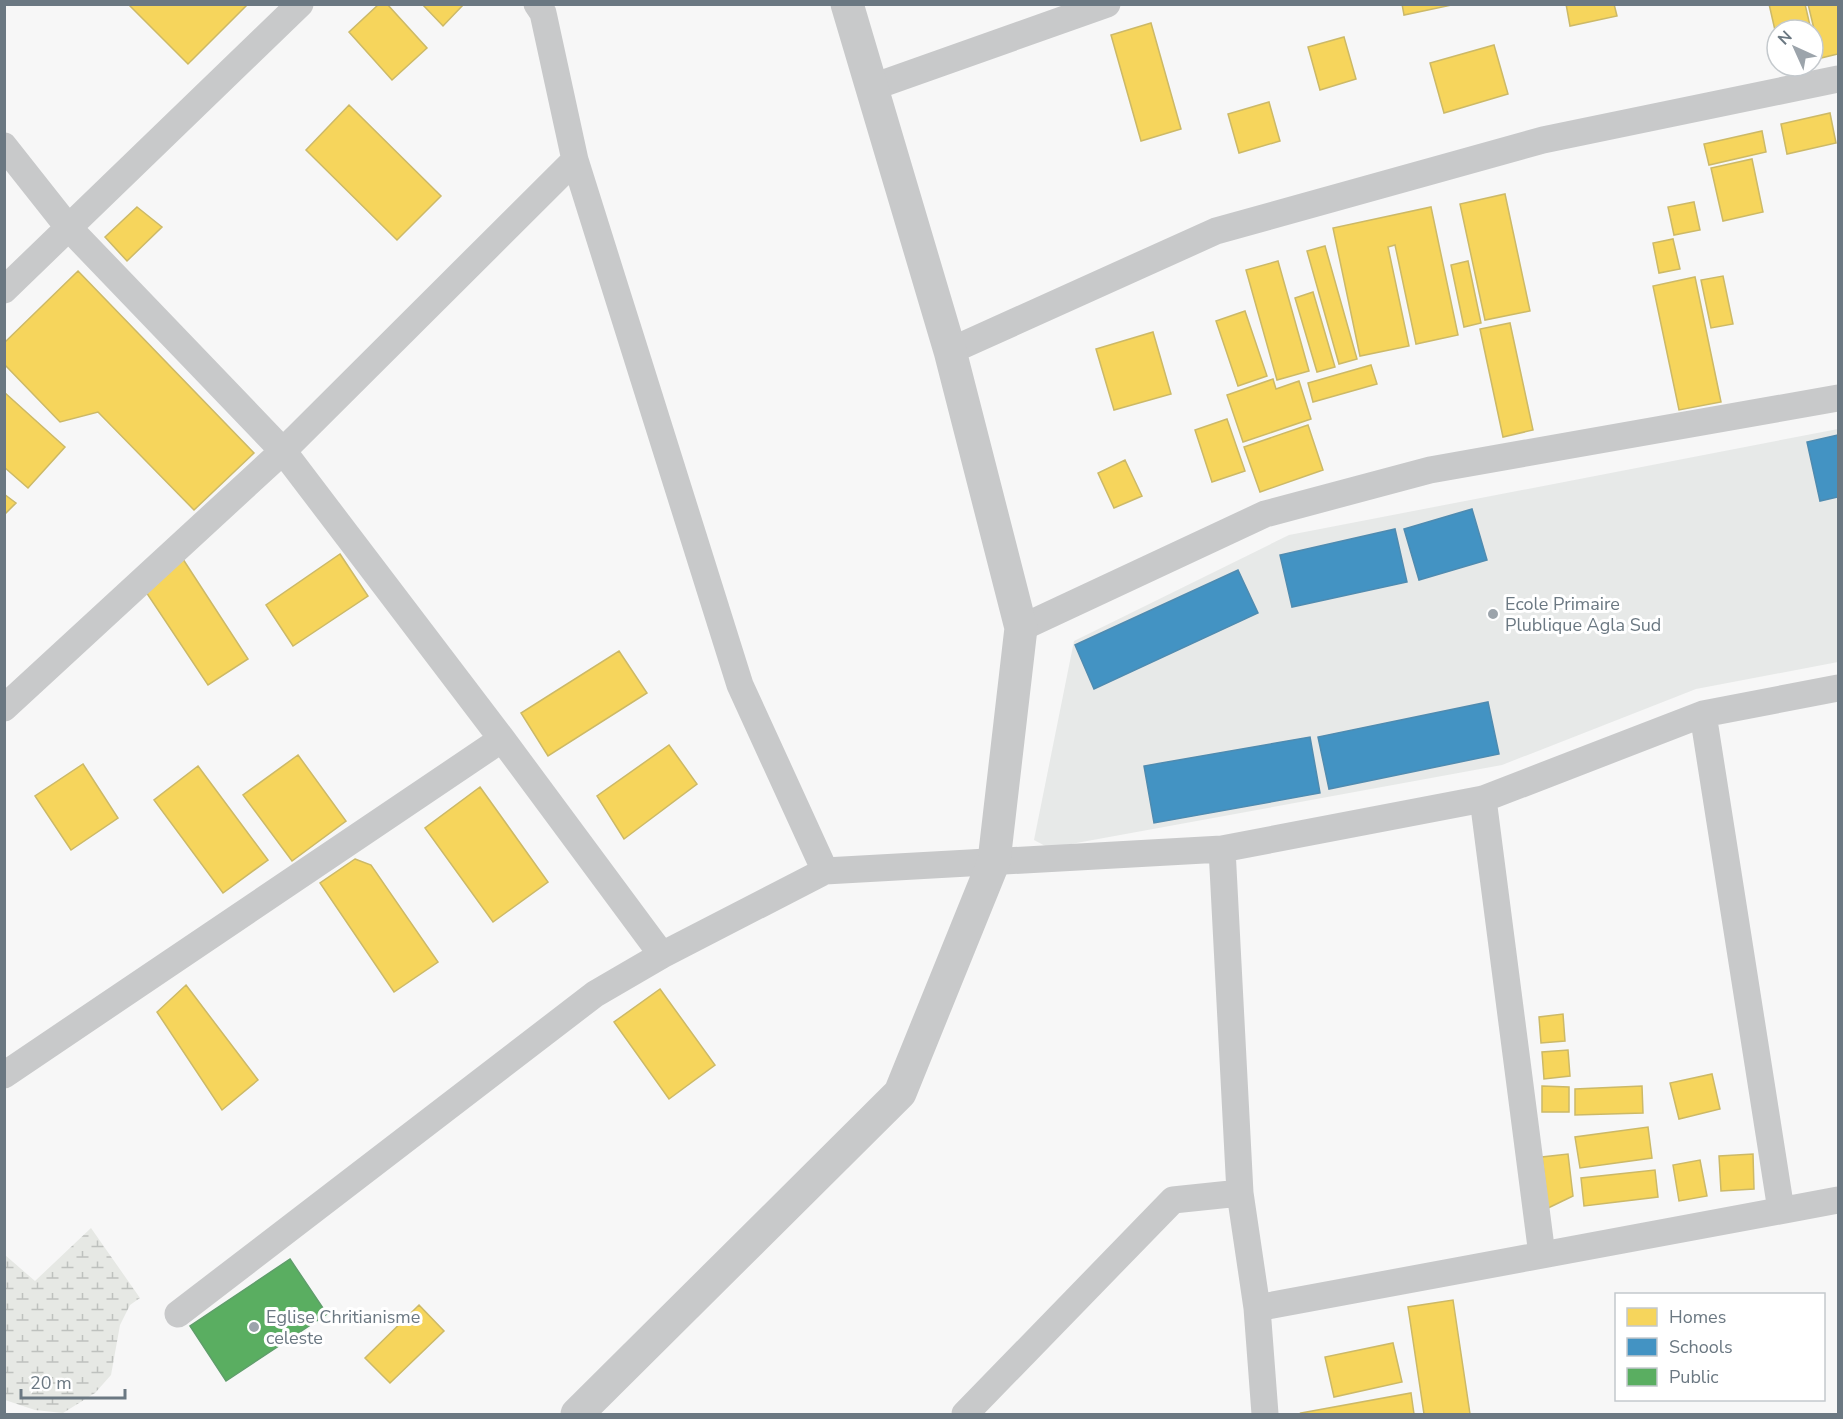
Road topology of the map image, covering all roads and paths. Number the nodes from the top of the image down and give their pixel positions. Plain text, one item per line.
1 (300, 4) edge
2 (537, 4) edge
3 (847, 4) edge
4 (1107, 4) edge
5 (1839, 79) edge
6 (873, 87) junction
7 (4, 146) edge
8 (575, 160) junction
9 (68, 227) junction
10 (4, 290) edge
11 (950, 351) junction
12 (1839, 398) edge
13 (283, 451) junction
14 (1021, 628) junction
15 (1839, 688) edge
16 (4, 708) edge
17 (1703, 714) junction
18 (502, 739) junction
19 (1483, 799) junction
20 (1222, 849) junction
21 (994, 861) junction
22 (825, 871) junction
23 (662, 955) junction
24 (4, 1075) edge
25 (1240, 1193) junction
26 (1839, 1200) edge
27 (1781, 1210) junction
28 (1542, 1255) junction
29 (1257, 1308) junction
30 (178, 1314) dead end
31 (577, 1414) edge
32 (965, 1414) edge
33 (1265, 1414) edge

1 - 9 street
2 - 8 street
3 - 6 street
4 - 6 street
5 - 11 street
6 - 11 street
7 - 9 street
8 - 13 street
8 - 22 street
9 - 10 street
9 - 13 street
11 - 14 street
12 - 14 street
13 - 16 street
13 - 18 street
14 - 21 street
15 - 17 street
17 - 19 street
17 - 27 street
18 - 23 street
18 - 24 street
19 - 20 street
19 - 28 street
20 - 21 street
20 - 25 street
21 - 22 street
21 - 31 street
22 - 23 street
23 - 30 street
25 - 29 street
25 - 32 street
26 - 27 street
27 - 28 street
28 - 29 street
29 - 33 street

